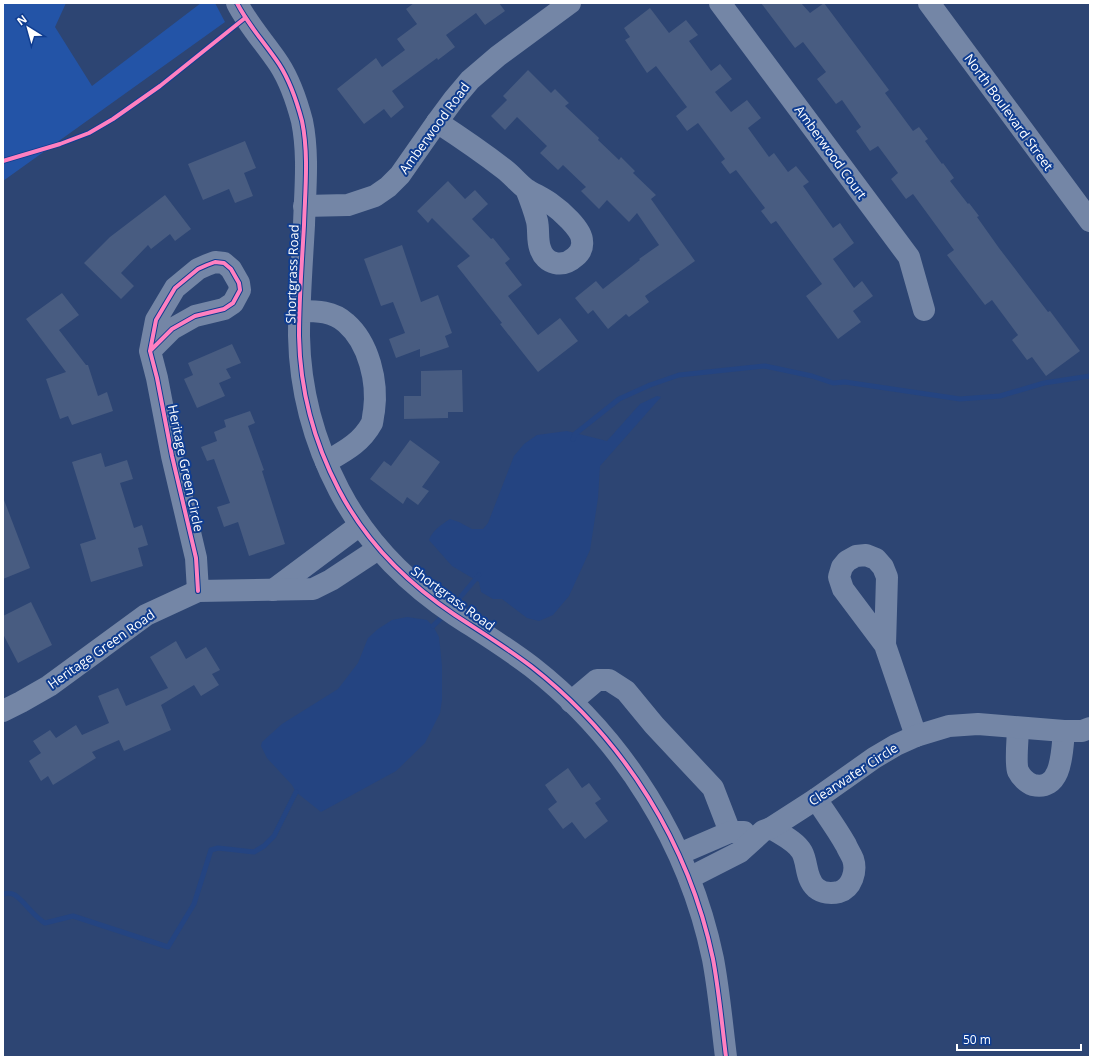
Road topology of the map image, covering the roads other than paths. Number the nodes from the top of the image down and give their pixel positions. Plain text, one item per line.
1 (237, 3) edge
2 (570, 3) edge
3 (720, 3) edge
4 (929, 3) edge
5 (437, 122) junction
6 (526, 189) dead end
7 (304, 206) junction
8 (1090, 221) edge
9 (924, 310) dead end
10 (300, 311) junction
11 (150, 351) dead end
12 (326, 462) junction
13 (360, 525) junction
14 (378, 549) junction
15 (273, 590) junction
16 (198, 591) junction
17 (885, 645) dead end
18 (571, 702) junction
19 (3, 710) edge
20 (1018, 728) junction
21 (1090, 728) edge
22 (1064, 732) junction
23 (916, 736) junction
24 (816, 799) junction
25 (767, 829) junction
26 (730, 832) junction
27 (680, 854) junction
28 (689, 878) junction
29 (726, 1057) edge

1 - 7 street, Shortgrass Road
2 - 5 street, Amberwood Road
3 - 9 street, Amberwood Court
4 - 8 street, North Boulevard Street
5 - 6 street
5 - 7 street, Amberwood Road
7 - 10 street, Shortgrass Road
10 - 12 street, Shortgrass Road
10 - 12 street
11 - 16 street, Heritage Green Circle
12 - 13 street, Shortgrass Road
13 - 14 street, Shortgrass Road
13 - 15 street
14 - 15 street, Heritage Green Road
14 - 18 street, Shortgrass Road
15 - 16 street, Heritage Green Road
16 - 19 street, Heritage Green Road
17 - 23 street
18 - 26 street
18 - 27 street, Shortgrass Road
20 - 22 street, Clearwater Circle
20 - 22 street
20 - 23 street, Clearwater Circle
21 - 22 street, Clearwater Circle
23 - 24 street, Clearwater Circle
24 - 25 street, Clearwater Circle
24 - 25 street
25 - 26 street
25 - 28 street, Clearwater Circle
26 - 27 street
27 - 28 street, Shortgrass Road
28 - 29 street, Shortgrass Road

